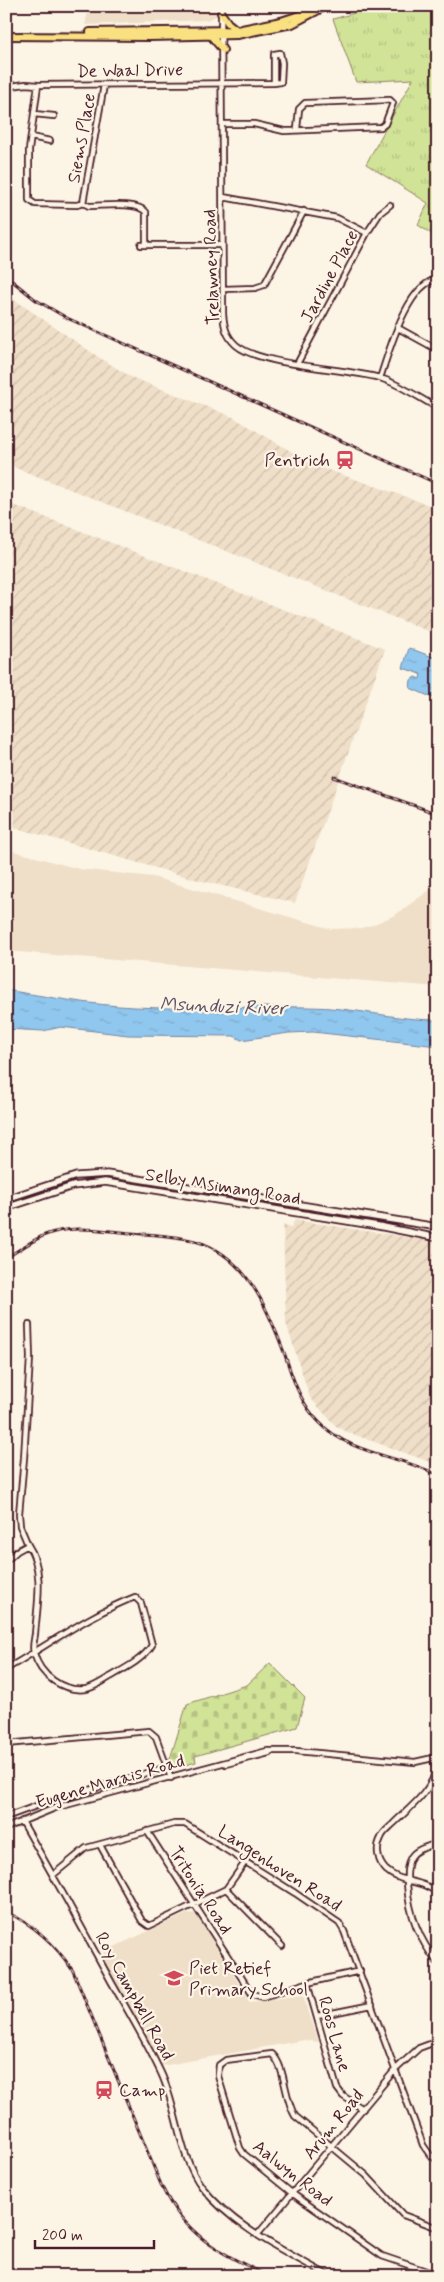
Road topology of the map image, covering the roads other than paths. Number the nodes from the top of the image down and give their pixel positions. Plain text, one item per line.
1 (325, 7) edge
2 (221, 10) edge
3 (237, 30) junction
4 (6, 32) edge
5 (223, 34) junction
6 (6, 36) edge
7 (210, 36) junction
8 (223, 50) junction
9 (274, 83) junction
10 (222, 84) junction
11 (38, 85) junction
12 (104, 85) junction
13 (11, 86) dead end
14 (34, 114) junction
15 (54, 116) dead end
16 (222, 124) junction
17 (298, 129) junction
18 (31, 137) junction
19 (50, 141) dead end
20 (223, 197) junction
21 (82, 203) junction
22 (390, 204) dead end
23 (304, 211) junction
24 (367, 233) junction
25 (222, 245) junction
26 (438, 279) edge
27 (223, 289) junction
28 (398, 328) junction
29 (438, 350) edge
30 (297, 364) junction
31 (380, 378) junction
32 (438, 408) edge
33 (6, 1199) edge
34 (6, 1208) edge
35 (438, 1227) edge
36 (438, 1238) edge
37 (29, 1325) dead end
38 (28, 1545) junction
39 (6, 1561) edge
40 (33, 1653) junction
41 (6, 1669) edge
42 (6, 1744) edge
43 (438, 1755) edge
44 (433, 1758) junction
45 (167, 1767) junction
46 (437, 1770) edge
47 (171, 1778) junction
48 (6, 1818) edge
49 (22, 1821) junction
50 (6, 1828) edge
51 (147, 1831) junction
52 (438, 1843) edge
53 (100, 1845) junction
54 (246, 1861) junction
55 (53, 1875) junction
56 (407, 1880) junction
57 (226, 1889) junction
58 (438, 1894) edge
59 (194, 1904) junction
60 (282, 1946) dead end
61 (438, 1963) edge
62 (360, 1972) junction
63 (306, 1983) junction
64 (372, 2005) junction
65 (317, 2016) junction
66 (438, 2041) edge
67 (396, 2070) junction
68 (363, 2109) junction
69 (333, 2146) junction
70 (438, 2160) edge
71 (293, 2194) junction
72 (438, 2228) edge
73 (258, 2234) junction
74 (438, 2275) edge
75 (329, 2276) edge

1 - 3 main road
1 - 5 main road
2 - 3 main road
2 - 5 street, Trelawney Road
3 - 5 main road
4 - 5 main road
5 - 7 main road
5 - 8 street, Trelawney Road
6 - 7 main road
7 - 8 main road
8 - 10 street, Trelawney Road
9 - 9 street
9 - 10 street, De Waal Drive
10 - 12 street, De Waal Drive
10 - 16 street, Trelawney Road
11 - 12 street, De Waal Drive
11 - 13 street, De Waal Drive
11 - 14 street
12 - 21 street, Siems Place
14 - 15 street
14 - 18 street
16 - 17 street
16 - 20 street, Trelawney Road
17 - 17 street
18 - 19 street
18 - 21 street, Siems Place
20 - 23 street
20 - 25 street, Trelawney Road
21 - 25 street
22 - 24 street, Jardine Place
23 - 24 street
23 - 27 street
24 - 30 street, Jardine Place
25 - 27 street, Trelawney Road
26 - 28 street
27 - 30 street, Trelawney Road
28 - 29 street
28 - 31 street
30 - 31 street, Trelawney Road
31 - 32 street, Trelawney Road
33 - 35 main road, Selby Msimang Road
34 - 36 main road, Selby Msimang Road
37 - 38 street
38 - 39 street
38 - 40 street
40 - 40 street
40 - 41 street
42 - 45 street
43 - 44 street, Eugene Marais Road
44 - 46 street
44 - 47 street, Eugene Marais Road
45 - 47 street
45 - 48 street, Eugene Marais Road
46 - 56 street
47 - 49 street, Eugene Marais Road
49 - 50 street, Eugene Marais Road
49 - 55 street, Roy Campbell Road
51 - 53 street, Langenhoven Road
51 - 54 street, Langenhoven Road
51 - 59 street, Tritonia Road
52 - 56 street
53 - 55 street, Langenhoven Road
53 - 59 street
54 - 57 street
54 - 62 street, Langenhoven Road
55 - 73 street, Roy Campbell Road
56 - 58 street
56 - 61 street
57 - 59 street
57 - 60 street
59 - 63 street, Tritonia Road
62 - 63 street, Tritonia Road
62 - 64 street, Langenhoven Road
63 - 65 street, Roos Lane
64 - 65 street
64 - 67 street, Langenhoven Road
65 - 68 street, Roos Lane
66 - 67 street, Arum Road
67 - 68 street, Arum Road
67 - 70 street, Langenhoven Road
68 - 69 street, Arum Road
69 - 71 street, Arum Road
69 - 71 street, Aalwyn Road
69 - 72 street, Aalwyn Road
71 - 73 street, Arum Road
71 - 74 street, Aalwyn Road
73 - 75 street, Roy Campbell Road

